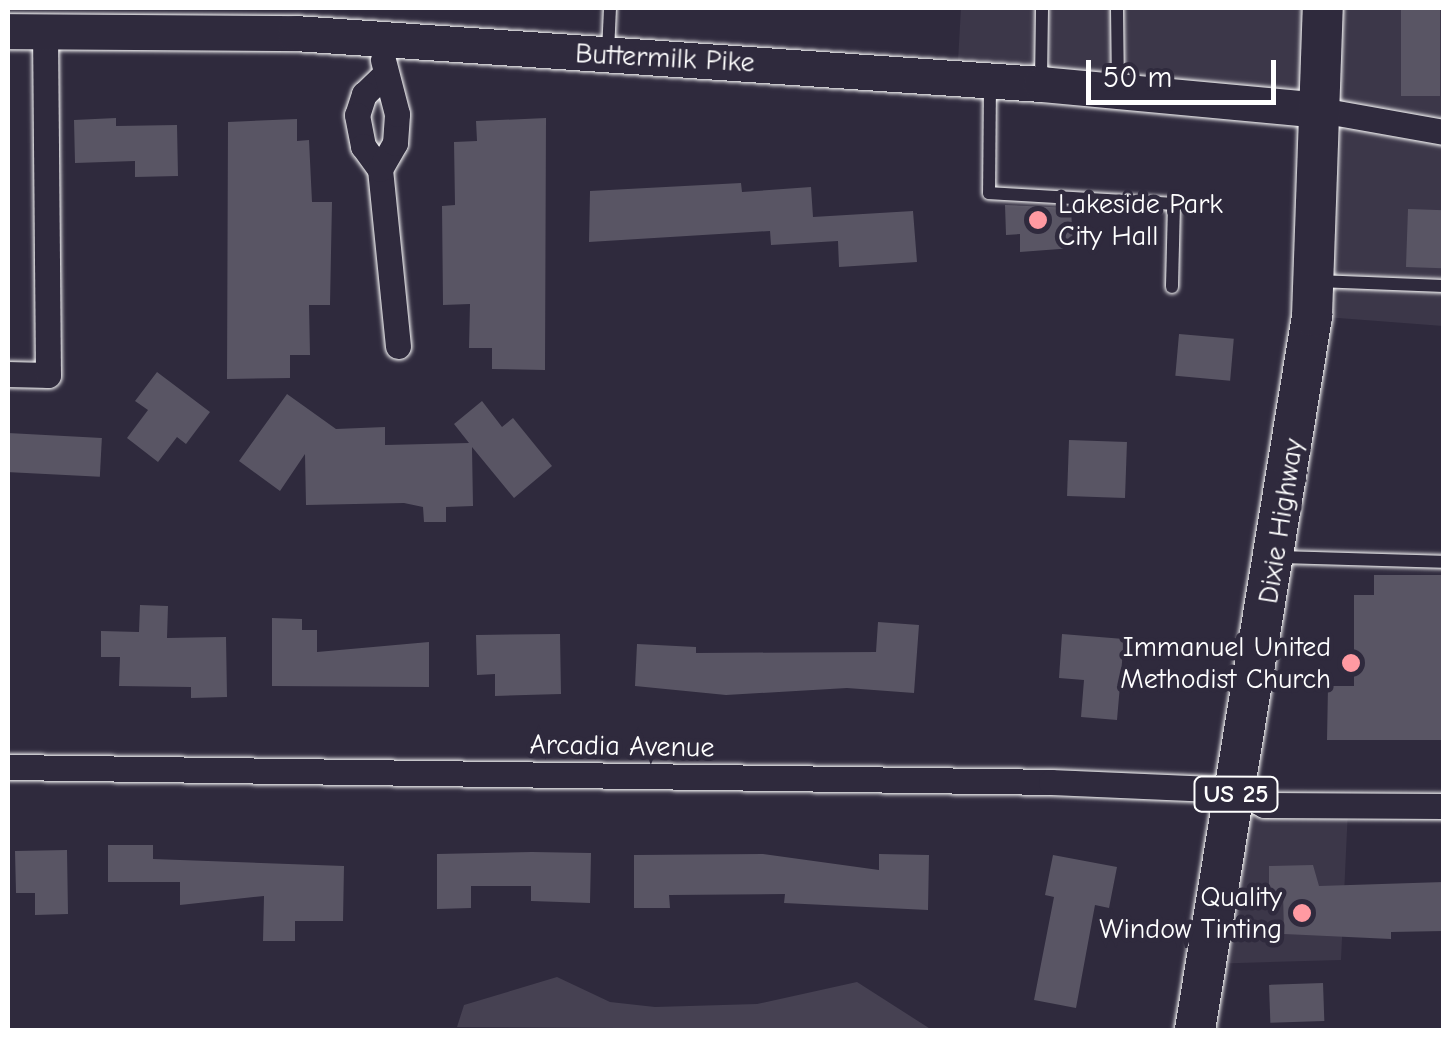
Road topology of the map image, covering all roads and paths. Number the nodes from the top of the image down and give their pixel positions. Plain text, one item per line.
1 (610, 8) edge
2 (1042, 8) edge
3 (1117, 8) edge
4 (1323, 8) edge
5 (8, 30) edge
6 (45, 30) junction
7 (608, 54) junction
8 (383, 58) junction
9 (990, 80) junction
10 (1041, 84) junction
11 (1118, 90) junction
12 (1320, 110) junction
13 (1444, 132) edge
14 (380, 169) junction
15 (1315, 281) junction
16 (1444, 286) edge
17 (1172, 287) dead end
18 (398, 346) dead end
19 (8, 374) edge
20 (1276, 556) junction
21 (1444, 562) edge
22 (8, 767) edge
23 (1236, 790) junction
24 (1444, 806) edge
25 (1195, 1030) edge

1 - 7 lane
2 - 10 lane
3 - 11 lane
4 - 12 main road, Dixie Highway / US 25
5 - 6 main road, Buttermilk Pike
6 - 8 main road, Buttermilk Pike
6 - 19 street
7 - 8 main road, Buttermilk Pike
7 - 9 main road, Buttermilk Pike
8 - 14 street
8 - 14 street
9 - 10 main road, Buttermilk Pike
9 - 17 lane
10 - 11 main road, Buttermilk Pike
11 - 12 main road, Buttermilk Pike
12 - 13 street
12 - 15 main road, Dixie Highway / US 25
14 - 18 street
15 - 16 lane
15 - 20 main road, Dixie Highway / US 25
20 - 21 lane
20 - 23 main road, Dixie Highway / US 25
22 - 23 street, Arcadia Avenue
23 - 24 street, Arcadia Avenue
23 - 25 main road, Dixie Highway / US 25

